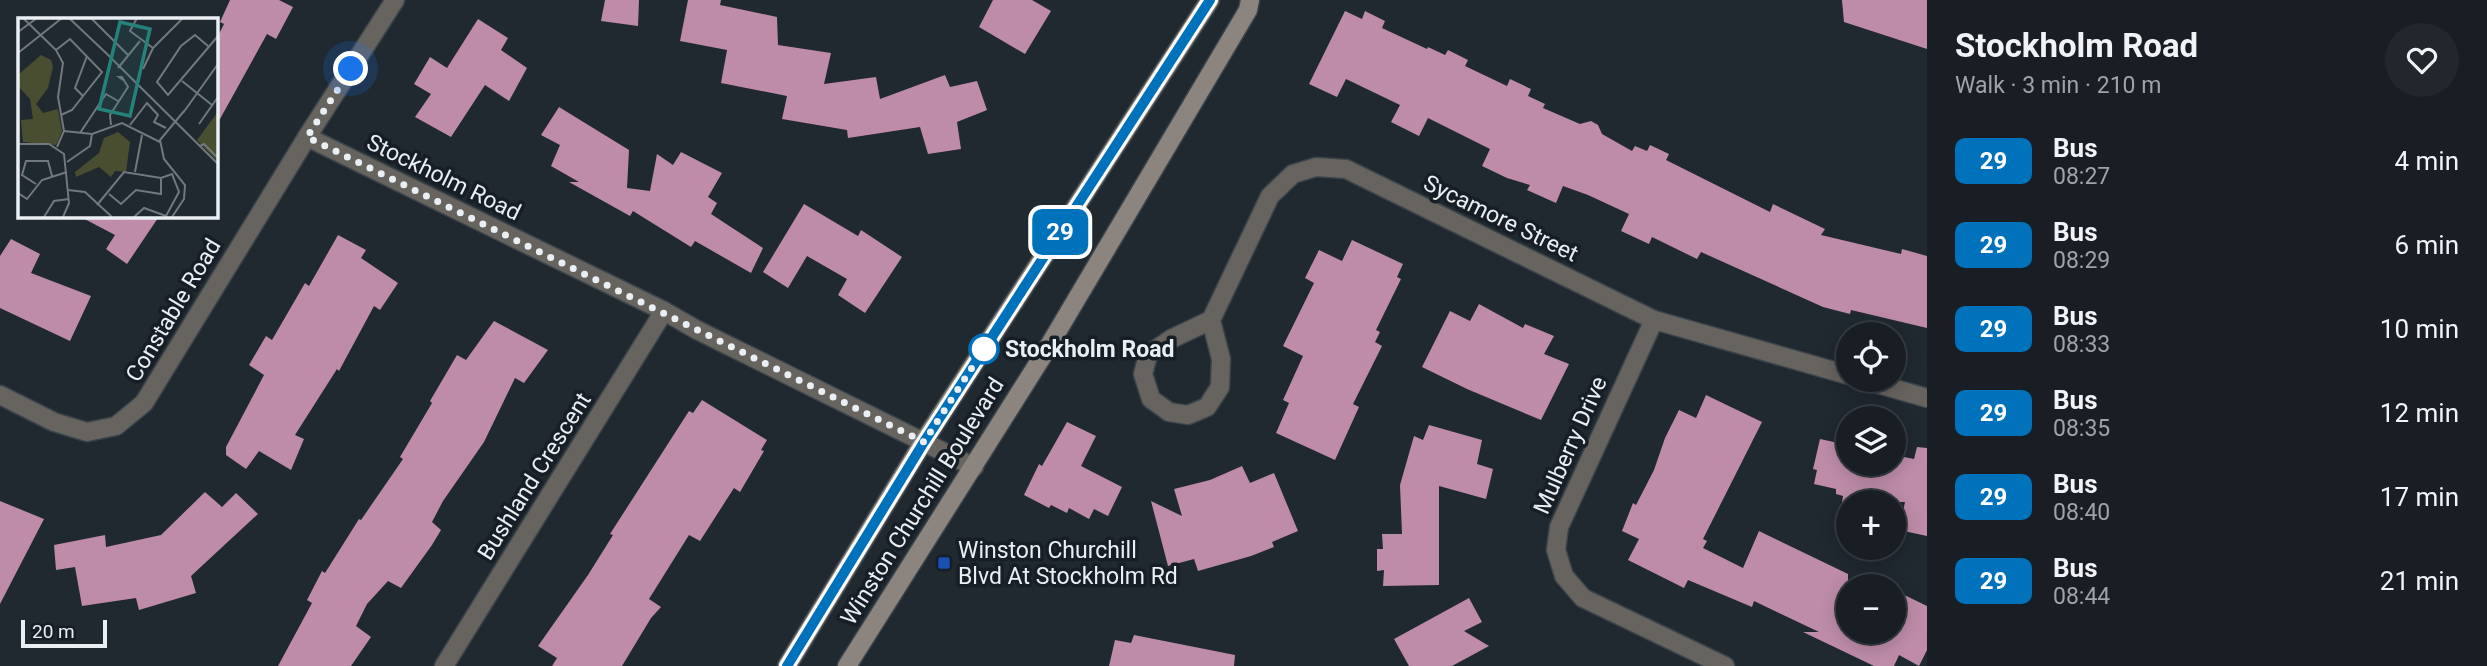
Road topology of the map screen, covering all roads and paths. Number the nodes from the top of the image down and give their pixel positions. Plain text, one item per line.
1 (395, 0) edge
2 (1210, 0) edge
3 (1250, 0) edge
4 (307, 137) junction
5 (664, 311) junction
6 (1211, 320) junction
7 (1654, 320) junction
8 (1836, 372) edge
9 (1906, 392) edge
10 (0, 395) edge
11 (1927, 398) edge
12 (924, 442) junction
13 (974, 467) junction
14 (444, 666) edge
15 (787, 666) edge
16 (847, 666) edge
17 (1725, 666) edge

1 - 4 street, Constable Road
2 - 12 main road, Winston Churchill Boulevard
3 - 13 main road, Winston Churchill Boulevard
4 - 5 street, Stockholm Road
4 - 10 street, Constable Road
5 - 12 street, Stockholm Road
5 - 14 street, Bushland Crescent
6 - 6 street
6 - 7 street, Sycamore Street
7 - 8 street, Sycamore Street
7 - 17 street, Mulberry Drive
9 - 11 street
12 - 13 street, Stockholm Road
12 - 15 main road, Winston Churchill Boulevard
13 - 16 main road, Winston Churchill Boulevard

